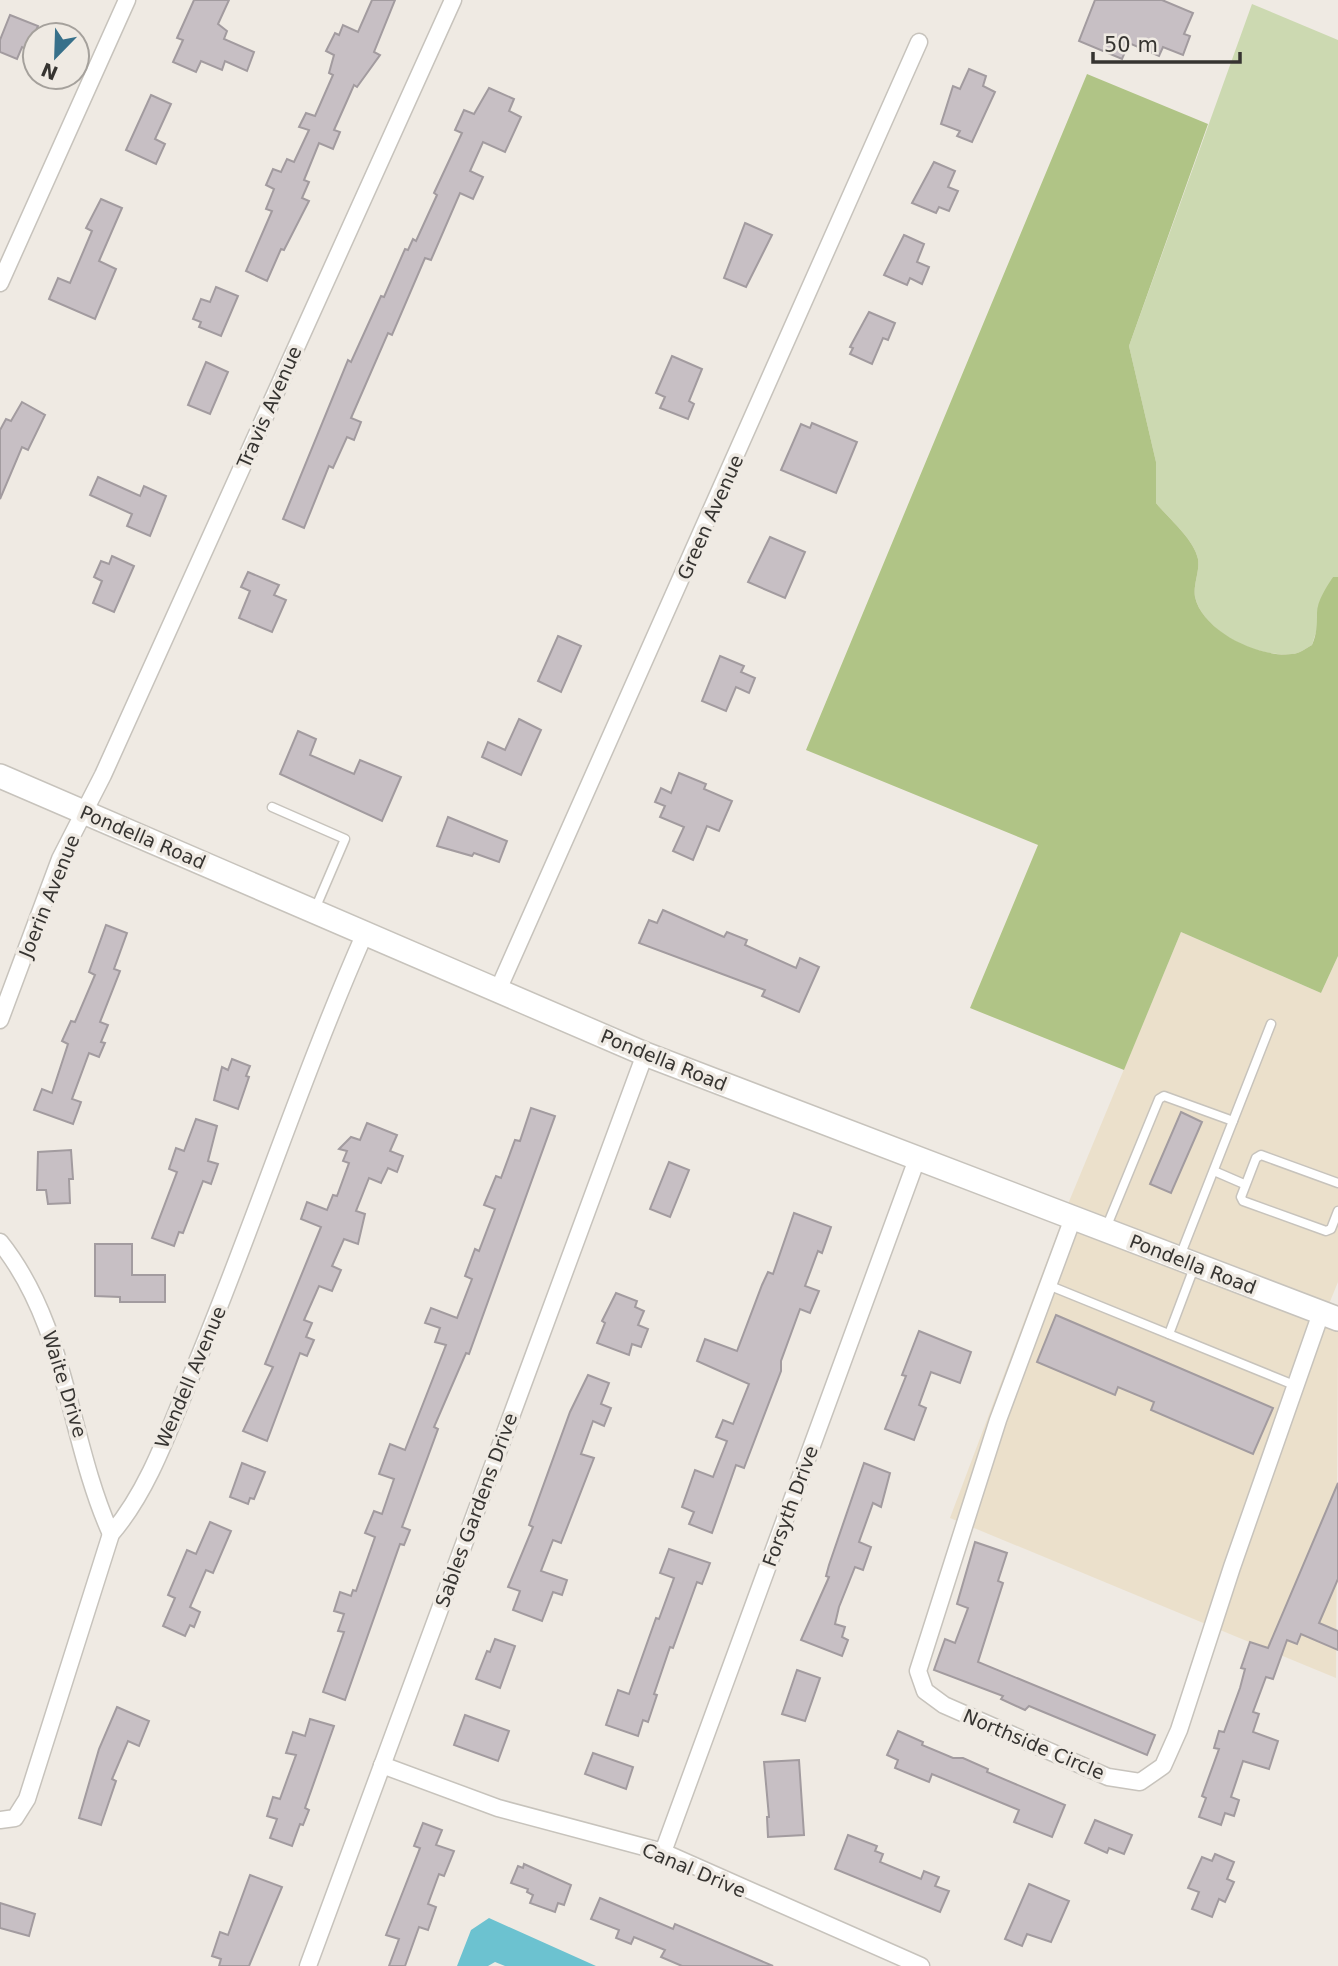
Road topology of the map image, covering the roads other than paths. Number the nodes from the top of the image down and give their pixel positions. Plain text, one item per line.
1 (127, 0) edge
2 (453, 0) edge
3 (919, 42) dead end
4 (0, 283) edge
5 (0, 776) edge
6 (272, 807) dead end
7 (84, 812) junction
8 (314, 911) junction
9 (365, 933) junction
10 (498, 990) junction
11 (0, 1020) edge
12 (1271, 1024) dead end
13 (645, 1054) junction
14 (1233, 1121) junction
15 (917, 1159) junction
16 (1214, 1171) junction
17 (1338, 1183) edge
18 (1244, 1184) junction
19 (1338, 1211) edge
20 (1073, 1218) junction
21 (1105, 1231) junction
22 (0, 1242) edge
23 (1187, 1262) junction
24 (1048, 1285) junction
25 (1330, 1316) edge
26 (1169, 1334) junction
27 (1294, 1385) junction
28 (111, 1534) junction
29 (382, 1765) junction
30 (8, 1819) edge
31 (663, 1852) junction
32 (308, 1966) edge
33 (921, 1966) edge

1 - 4 street
2 - 7 street, Travis Avenue
3 - 10 street, Green Avenue
5 - 7 main road, Pondella Road
6 - 8 lane
7 - 8 main road, Pondella Road
7 - 11 street, Joerin Avenue
8 - 9 main road, Pondella Road
9 - 10 main road, Pondella Road
9 - 28 street, Wendell Avenue
10 - 13 main road, Pondella Road
12 - 14 lane
13 - 15 main road, Pondella Road
13 - 29 street, Sables Gardens Drive
14 - 16 lane
14 - 21 lane
15 - 20 main road, Pondella Road
15 - 31 street, Forsyth Drive
16 - 18 lane
16 - 23 lane
17 - 18 lane
18 - 19 lane
20 - 21 main road, Pondella Road
20 - 24 street, Northside Circle
21 - 23 main road, Pondella Road
22 - 28 street, Waite Drive
23 - 25 main road, Pondella Road
23 - 26 lane
24 - 26 lane
24 - 27 street, Northside Circle
25 - 27 street, Northside Circle
26 - 27 lane
28 - 30 street, Wendell Avenue
29 - 31 street, Canal Drive
29 - 32 street, Sables Gardens Drive
31 - 33 street, Canal Drive

